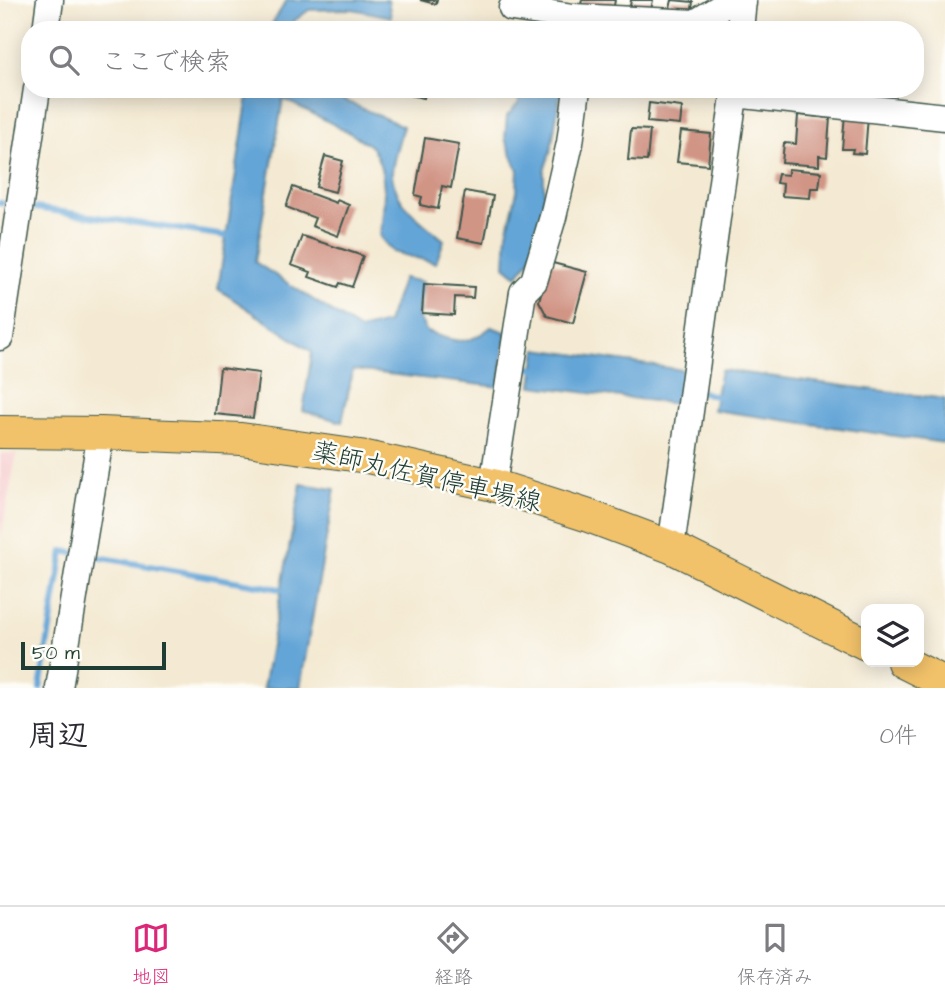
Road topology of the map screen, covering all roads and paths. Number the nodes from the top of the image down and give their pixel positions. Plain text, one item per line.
1 (50, 0) edge
2 (743, 2) edge
3 (512, 8) dead end
4 (47, 21) edge
5 (574, 21) edge
6 (698, 21) edge
7 (741, 21) edge
8 (36, 98) edge
9 (576, 98) edge
10 (734, 98) edge
11 (785, 98) edge
12 (945, 117) edge
13 (0, 337) edge
14 (0, 432) edge
15 (101, 433) junction
16 (493, 485) junction
17 (671, 547) junction
18 (861, 642) edge
19 (912, 667) edge
20 (945, 683) edge
21 (59, 688) edge

1 - 4 street
2 - 6 street
2 - 7 street
3 - 5 street
8 - 13 street
9 - 16 street
10 - 17 street
11 - 12 street
14 - 15 main road, 薬師丸佐賀停車場線
15 - 16 main road, 薬師丸佐賀停車場線
15 - 21 street
16 - 17 main road, 薬師丸佐賀停車場線
17 - 18 main road, 薬師丸佐賀停車場線
19 - 20 main road

